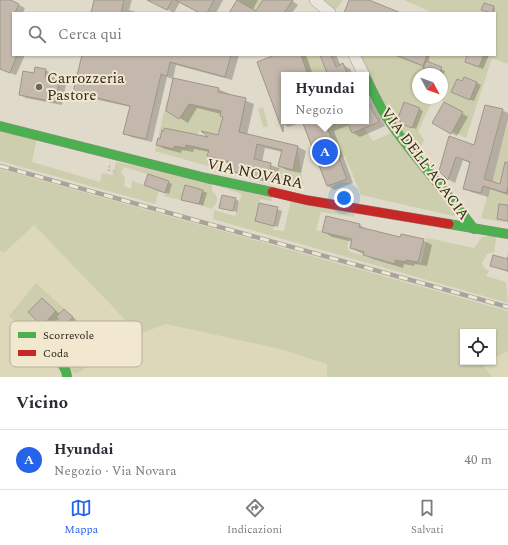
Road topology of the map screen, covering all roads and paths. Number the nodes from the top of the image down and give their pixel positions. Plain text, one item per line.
1 (315, 0) edge
2 (329, 12) edge
3 (354, 56) edge
4 (362, 72) edge
5 (369, 84) edge
6 (0, 126) edge
7 (474, 229) junction
8 (508, 234) edge
9 (64, 367) edge
10 (67, 377) edge

1 - 2 street
3 - 4 street
5 - 7 main road, VIA DELL'ACACIA
6 - 7 main road, VIA NOVARA
7 - 8 main road, VIA NOVARA
9 - 10 main road

